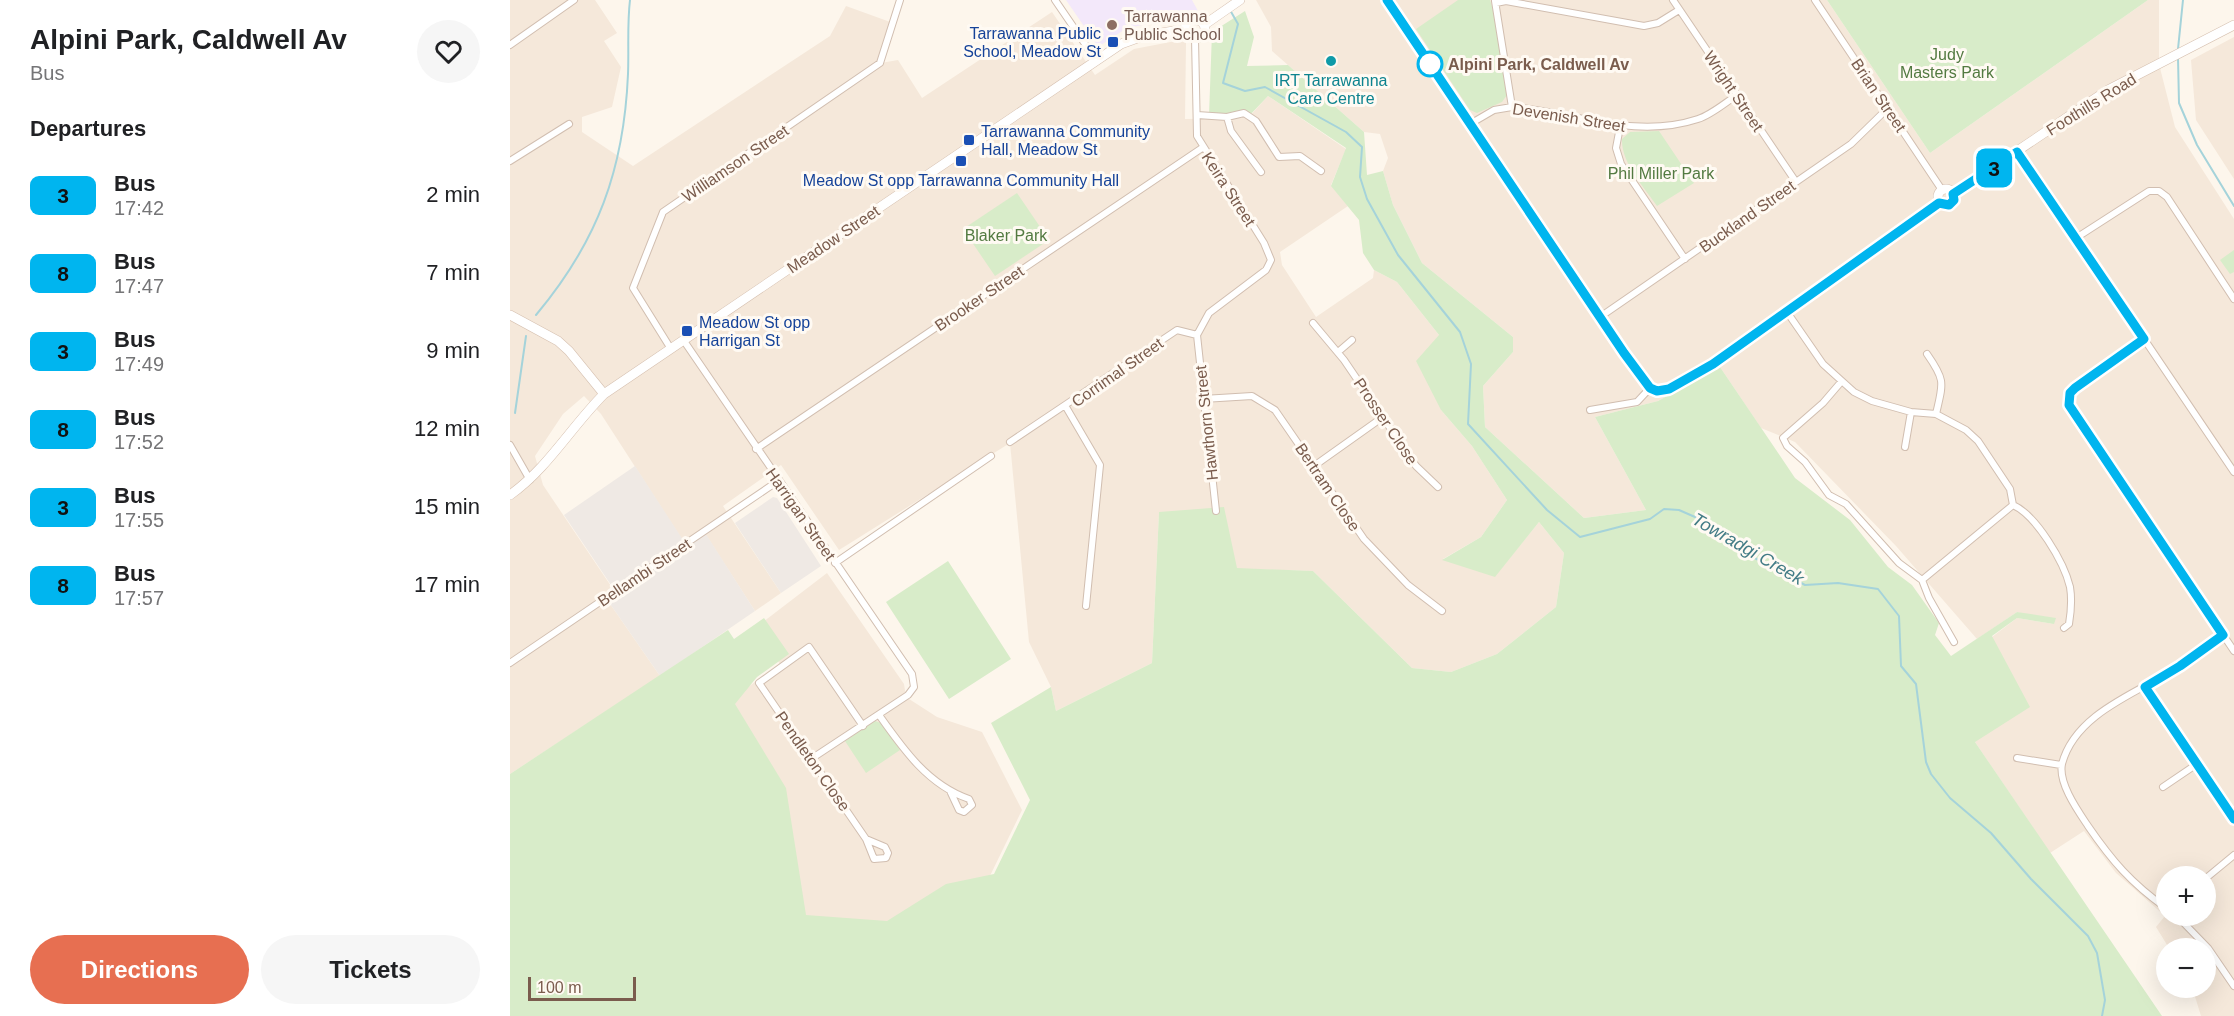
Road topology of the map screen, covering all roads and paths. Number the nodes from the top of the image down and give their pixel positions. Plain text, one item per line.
1 (574, 0) edge
2 (900, 0) edge
3 (1054, 0) edge
4 (1240, 0) edge
5 (1387, 0) edge
6 (1673, 0) edge
7 (1815, 0) edge
8 (1495, 1) edge
9 (1679, 10) junction
10 (1204, 25) junction
11 (2234, 25) edge
12 (1186, 29) junction
13 (1195, 38) junction
14 (510, 45) edge
15 (1096, 60) junction
16 (1737, 95) junction
17 (1512, 107) junction
18 (1888, 108) junction
19 (1197, 115) junction
20 (1227, 117) junction
21 (569, 124) dead end
22 (1470, 124) junction
23 (1620, 127) junction
24 (1202, 147) junction
25 (2017, 152) junction
26 (510, 161) edge
27 (1321, 171) dead end
28 (1261, 172) dead end
29 (1796, 182) junction
30 (1942, 190) junction
31 (1953, 194) junction
32 (1939, 203) junction
33 (2076, 238) junction
34 (1685, 259) junction
35 (2234, 299) edge
36 (1787, 312) junction
37 (510, 315) edge
38 (1600, 317) junction
39 (1313, 323) dead end
40 (1197, 334) junction
41 (2144, 339) junction
42 (1352, 340) dead end
43 (684, 341) junction
44 (671, 350) junction
45 (1338, 352) junction
46 (1927, 354) dead end
47 (1841, 382) junction
48 (1650, 388) junction
49 (604, 394) junction
50 (1203, 399) junction
51 (1066, 407) junction
52 (1590, 410) dead end
53 (1911, 412) junction
54 (1936, 414) junction
55 (1383, 417) junction
56 (1010, 442) dead end
57 (510, 445) edge
58 (1905, 447) dead end
59 (756, 449) junction
60 (991, 456) dead end
61 (1314, 466) junction
62 (2234, 472) edge
63 (530, 480) junction
64 (778, 481) junction
65 (1438, 487) dead end
66 (510, 495) edge
67 (2013, 505) junction
68 (1216, 511) dead end
69 (835, 563) junction
70 (1922, 580) junction
71 (1086, 606) dead end
72 (1442, 611) dead end
73 (2064, 628) dead end
74 (2223, 635) junction
75 (1954, 642) dead end
76 (2234, 651) edge
77 (510, 663) edge
78 (2145, 687) junction
79 (879, 715) junction
80 (863, 726) junction
81 (2017, 758) dead end
82 (811, 759) junction
83 (2197, 764) junction
84 (2061, 765) junction
85 (2163, 787) dead end
86 (951, 793) dead end
87 (2234, 819) edge
88 (866, 838) dead end
89 (2234, 855) edge
90 (2216, 870) edge
91 (2156, 901) edge
92 (2187, 926) edge
93 (2234, 986) edge

1 - 14 street
2 - 44 street, Williamson Street
3 - 15 street
4 - 10 main road
5 - 22 main road
6 - 9 street, Wright Street
7 - 18 street, Brian Street
8 - 9 street
8 - 17 street
9 - 16 street, Wright Street
10 - 12 main road
10 - 13 main road
11 - 25 main road, Foothills Road
12 - 13 main road
12 - 15 main road, Meadow Street
13 - 19 street, Keira Street
15 - 43 main road, Meadow Street
16 - 23 street, Devenish Street
16 - 29 street, Wright Street
17 - 22 street, Devenish Street
17 - 23 street, Devenish Street
18 - 29 street, Buckland Street
18 - 30 street, Brian Street
19 - 20 street
19 - 24 street, Keira Street
20 - 27 street
20 - 28 street, Keira Street
21 - 26 street
22 - 38 main road
23 - 34 street
24 - 40 street, Keira Street
24 - 59 street, Brooker Street
25 - 31 main road, Foothills Road
25 - 33 street
29 - 34 street, Buckland Street
30 - 31 main road
30 - 32 main road
31 - 32 main road
32 - 36 main road
33 - 35 street
33 - 41 street
34 - 38 street, Buckland Street
36 - 47 street
36 - 48 main road
37 - 49 main road
38 - 48 main road
39 - 45 street, Prosser Close
40 - 50 street, Hawthorn Street
40 - 51 street, Corrimal Street
41 - 62 street
41 - 74 street
42 - 45 street
43 - 44 main road, Meadow Street
43 - 59 street, Harrigan Street
44 - 49 main road, Meadow Street
45 - 55 street, Prosser Close
46 - 54 street
47 - 53 street
47 - 70 street
48 - 52 street
49 - 63 main road, Meadow Street
50 - 61 street, Bertram Close
50 - 68 street, Hawthorn Street
51 - 56 street, Corrimal Street
51 - 71 street
53 - 54 street
53 - 58 street
54 - 67 street
55 - 61 street
55 - 65 street, Prosser Close
57 - 63 street
59 - 64 street, Harrigan Street
60 - 69 street
61 - 72 street, Bertram Close
63 - 66 main road, Meadow Street
64 - 69 street, Harrigan Street
64 - 77 street, Bellambi Street
67 - 70 street
67 - 73 street
69 - 79 street, Harrigan Street
70 - 75 street
74 - 76 street
74 - 78 street
78 - 83 street
78 - 84 street
79 - 80 street
79 - 86 street
80 - 82 street
80 - 82 street, Pendleton Close
81 - 84 street
82 - 88 street, Pendleton Close
83 - 85 street
83 - 87 street
84 - 91 street
89 - 90 street
92 - 93 street

